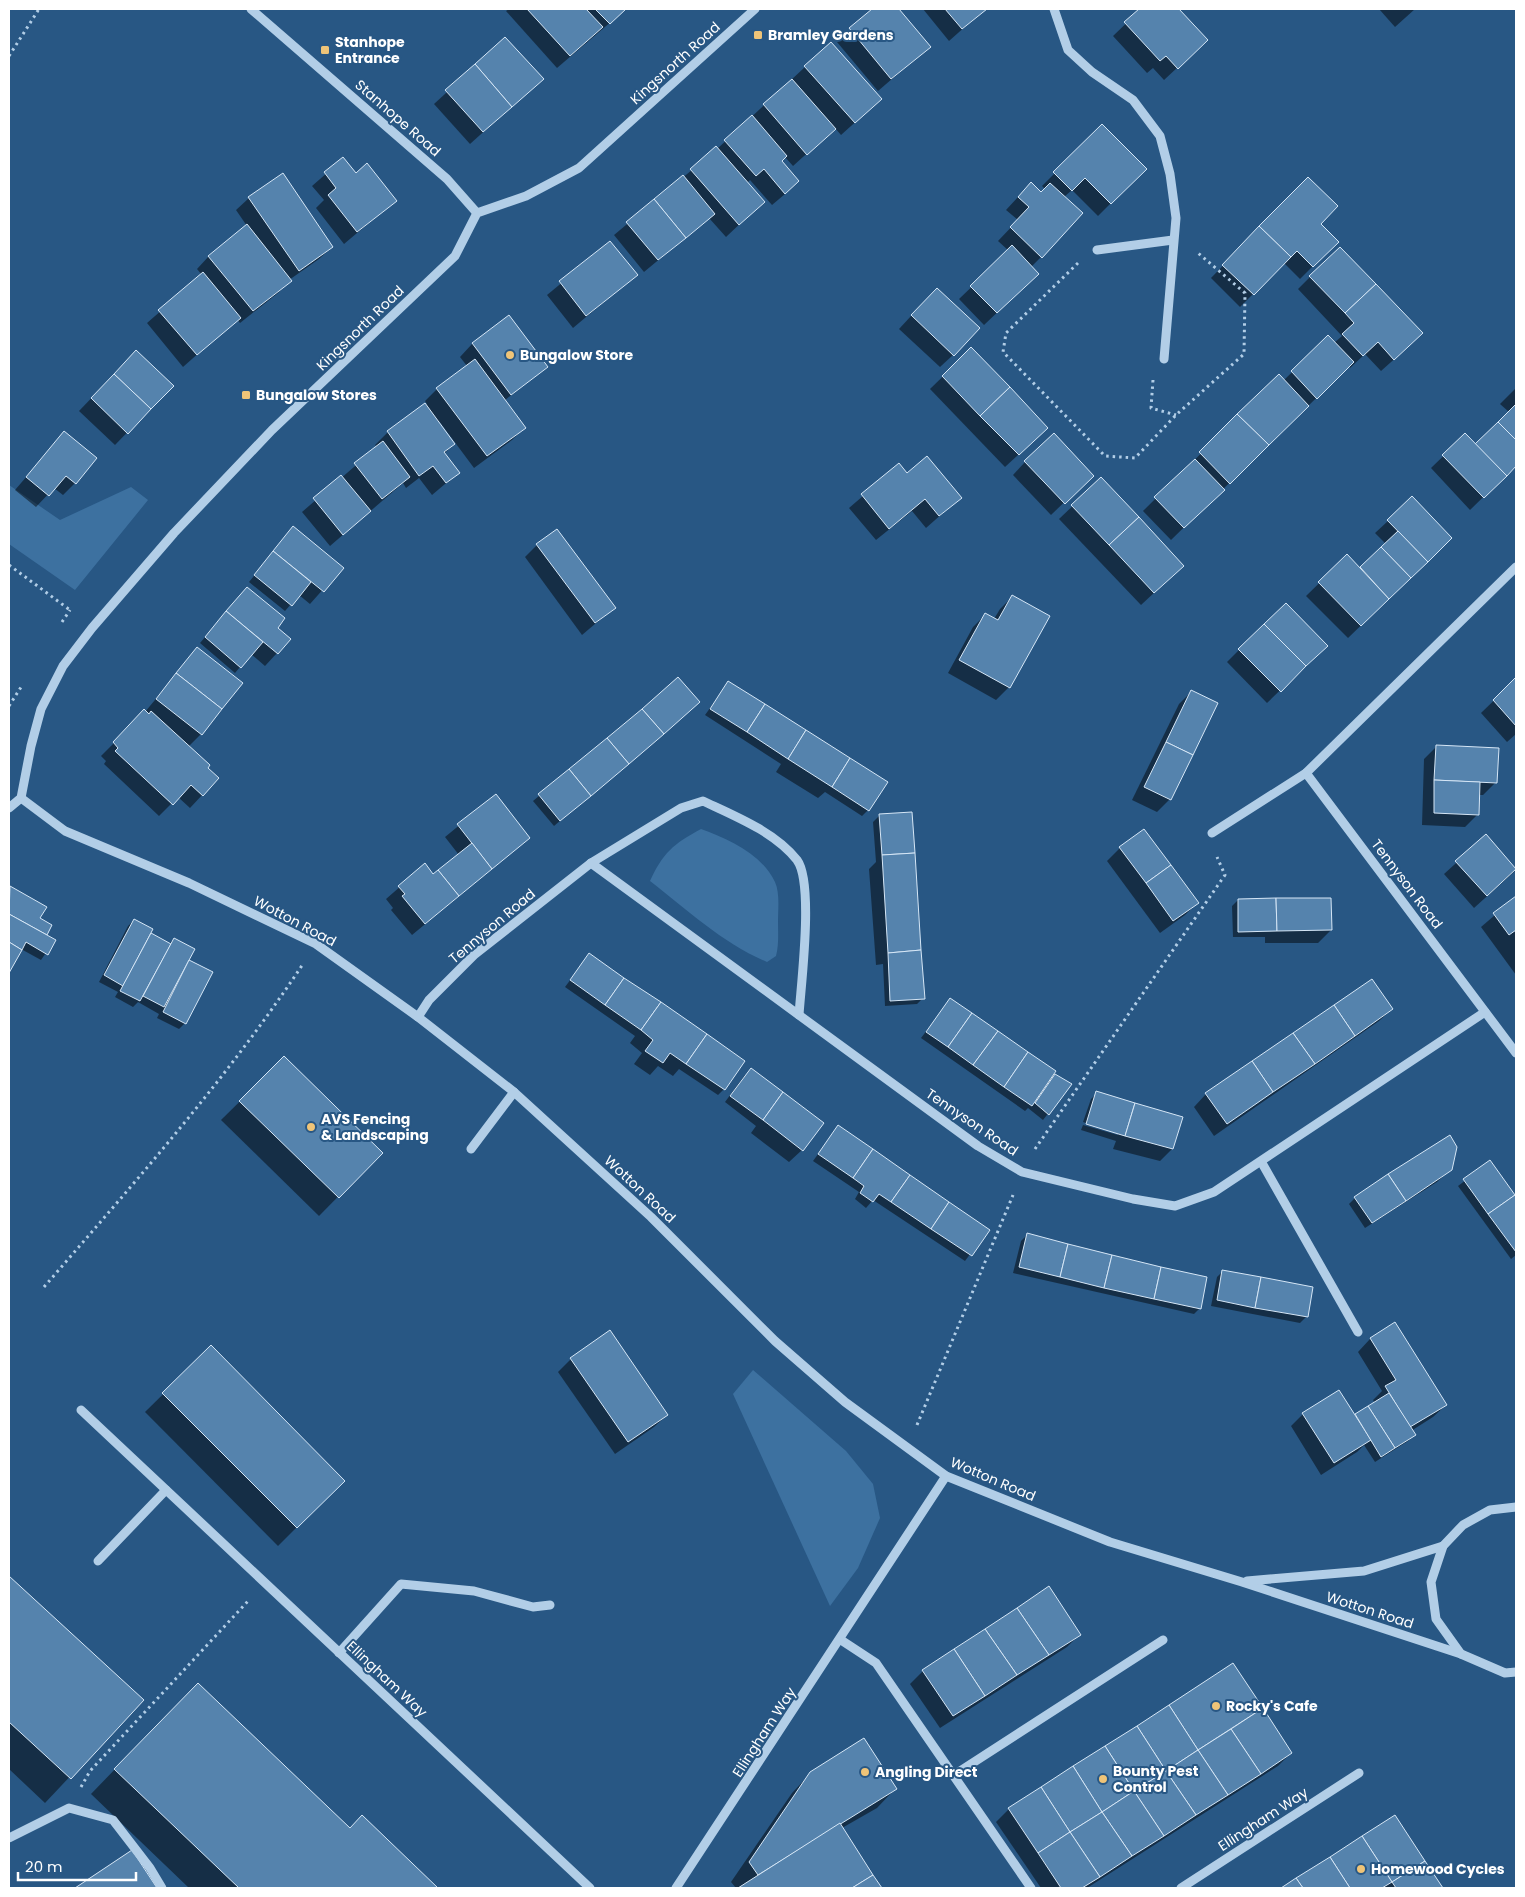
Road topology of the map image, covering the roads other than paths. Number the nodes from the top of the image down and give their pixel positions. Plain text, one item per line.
1 (252, 9) edge
2 (755, 9) edge
3 (1054, 9) edge
4 (477, 213) junction
5 (1175, 238) junction
6 (1097, 250) road end
7 (1164, 359) dead end
8 (1516, 567) edge
9 (1306, 772) junction
10 (22, 798) junction
11 (9, 808) edge
12 (1212, 833) road end
13 (591, 863) junction
14 (1485, 1012) junction
15 (799, 1015) junction
16 (418, 1017) junction
17 (1516, 1053) edge
18 (514, 1092) junction
19 (470, 1149) dead end
20 (1262, 1163) junction
21 (1358, 1332) dead end
22 (81, 1410) dead end
23 (946, 1476) junction
24 (166, 1490) junction
25 (1516, 1507) edge
26 (1443, 1546) junction
27 (98, 1561) dead end
28 (1242, 1582) junction
29 (550, 1605) dead end
30 (841, 1640) junction
31 (1163, 1640) dead end
32 (339, 1653) junction
33 (1461, 1654) junction
34 (1505, 1672) junction
35 (1516, 1672) edge
36 (1516, 1681) edge
37 (1359, 1773) dead end
38 (954, 1775) junction
39 (9, 1838) edge
40 (162, 1888) edge
41 (590, 1888) edge
42 (676, 1888) edge
43 (1031, 1888) edge
44 (1181, 1888) edge

1 - 4 street, Stanhope Road
2 - 4 street, Kingsnorth Road
3 - 5 street
4 - 10 street, Kingsnorth Road
5 - 6 street
5 - 7 street
8 - 9 street
9 - 12 street
9 - 14 street, Tennyson Road
10 - 11 street
10 - 16 street, Wotton Road
13 - 15 street, Tennyson Road
13 - 15 street, Tennyson Road
13 - 16 street, Tennyson Road
14 - 17 street, Tennyson Road
14 - 20 street, Tennyson Road
15 - 20 street, Tennyson Road
16 - 18 street, Wotton Road
18 - 19 street
18 - 23 street, Wotton Road
20 - 21 street
22 - 24 street, Ellingham Way
23 - 28 street, Wotton Road
23 - 30 street, Ellingham Way
24 - 27 street
24 - 32 street, Ellingham Way
25 - 26 street, Wotton Road
26 - 28 street, Wotton Road
26 - 33 street, Wotton Road
28 - 33 street, Wotton Road
29 - 32 street
30 - 38 street
30 - 42 street, Ellingham Way
31 - 38 street
32 - 41 street, Ellingham Way
33 - 34 street, Wotton Road
34 - 35 street, Wotton Road
34 - 36 street
37 - 44 street, Ellingham Way
38 - 43 street
39 - 40 street

